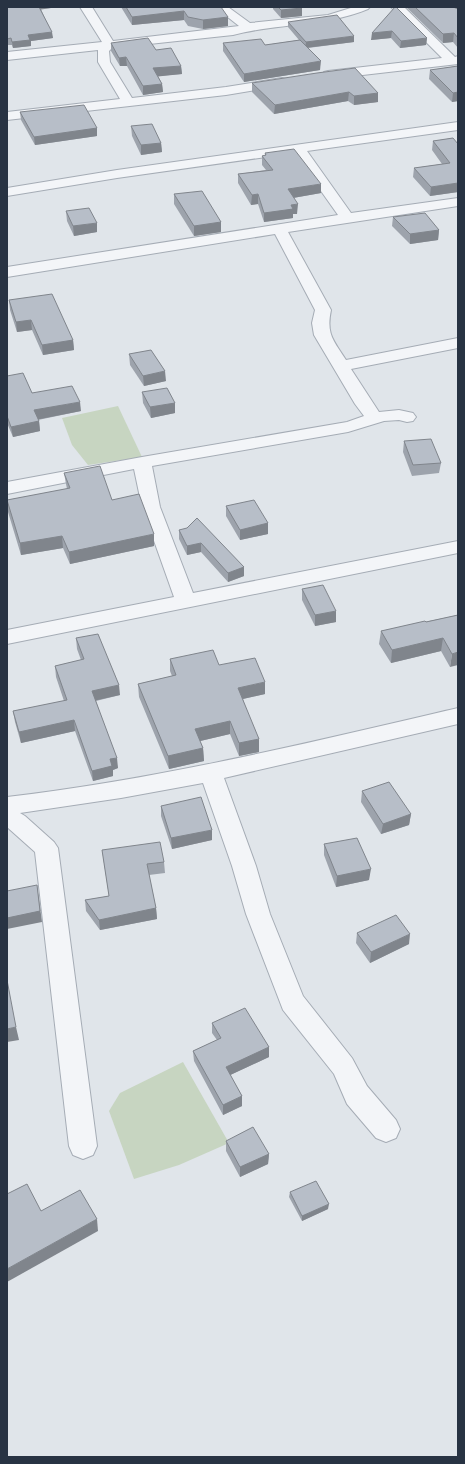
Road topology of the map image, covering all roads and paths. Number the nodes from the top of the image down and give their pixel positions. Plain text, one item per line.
1 (86, 7) edge
2 (221, 7) edge
3 (364, 7) edge
4 (397, 7) edge
5 (248, 27) junction
6 (109, 44) junction
7 (7, 56) edge
8 (455, 60) edge
9 (316, 76) edge
10 (295, 80) edge
11 (127, 101) junction
12 (7, 116) edge
13 (458, 126) edge
14 (298, 149) junction
15 (7, 192) edge
16 (458, 202) edge
17 (347, 218) junction
18 (279, 228) junction
19 (7, 272) edge
20 (458, 343) edge
21 (341, 366) junction
22 (374, 417) junction
23 (407, 417) dead end
24 (142, 462) junction
25 (7, 488) edge
26 (458, 547) edge
27 (185, 600) junction
28 (7, 637) edge
29 (458, 716) edge
30 (211, 773) junction
31 (7, 806) edge
32 (7, 817) edge
33 (386, 1129) dead end
34 (84, 1146) dead end

1 - 6 street
2 - 5 street
3 - 5 street
4 - 8 street
5 - 6 street
6 - 7 street
6 - 11 street
8 - 9 street
10 - 11 street
11 - 12 street
13 - 14 street
14 - 15 street
14 - 17 street
16 - 17 street
17 - 18 street
18 - 19 street
18 - 21 street
20 - 21 street
21 - 22 street
22 - 23 street
22 - 24 street
24 - 25 street
24 - 27 street
26 - 27 street
27 - 28 street
29 - 30 street
30 - 31 street
30 - 33 street
32 - 34 street

